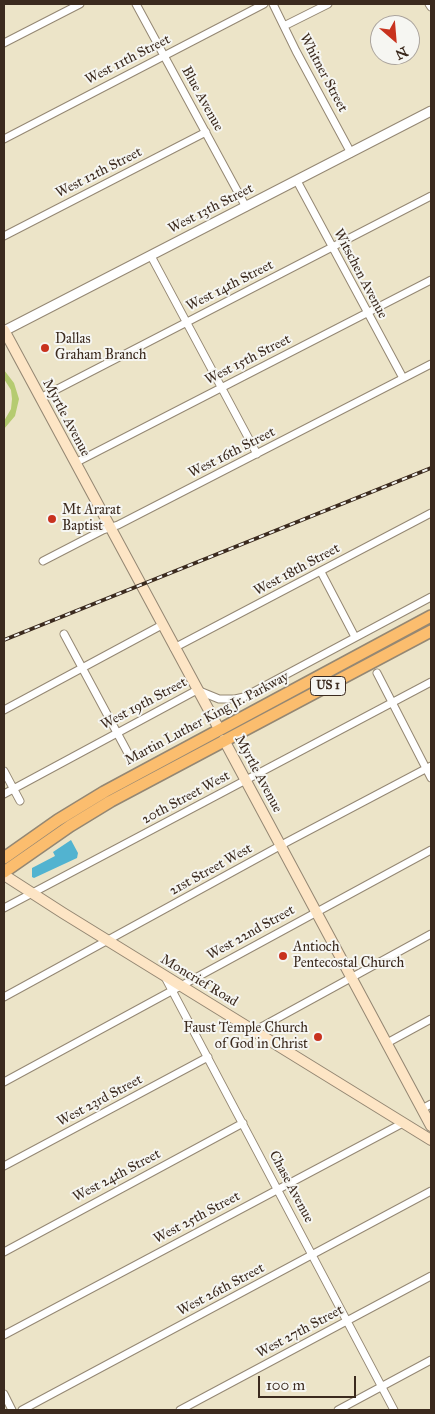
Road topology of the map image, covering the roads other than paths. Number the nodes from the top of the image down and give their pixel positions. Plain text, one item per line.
1 (80, 4) edge
2 (136, 4) edge
3 (264, 4) edge
4 (273, 4) edge
5 (328, 4) edge
6 (429, 4) edge
7 (431, 8) edge
8 (284, 26) junction
9 (4, 43) edge
10 (164, 56) junction
11 (431, 112) edge
12 (206, 132) junction
13 (4, 139) edge
14 (351, 153) junction
15 (296, 181) junction
16 (431, 196) edge
17 (246, 207) junction
18 (4, 236) edge
19 (332, 247) junction
20 (151, 256) junction
21 (431, 280) edge
22 (367, 313) junction
23 (186, 323) junction
24 (4, 331) edge
25 (431, 364) edge
26 (403, 378) junction
27 (222, 388) junction
28 (40, 398) junction
29 (257, 454) junction
30 (75, 463) junction
31 (431, 513) edge
32 (109, 528) junction
33 (43, 561) dead end
34 (321, 572) junction
35 (431, 597) edge
36 (431, 616) edge
37 (162, 625) junction
38 (431, 631) edge
39 (64, 634) dead end
40 (355, 637) junction
41 (174, 648) junction
42 (82, 668) junction
43 (377, 673) dead end
44 (431, 682) edge
45 (197, 690) junction
46 (392, 703) junction
47 (4, 710) edge
48 (219, 729) junction
49 (117, 732) junction
50 (224, 740) junction
51 (129, 755) dead end
52 (429, 768) edge
53 (4, 771) edge
54 (431, 778) edge
55 (246, 781) junction
56 (13, 788) junction
57 (4, 794) edge
58 (20, 801) dead end
59 (281, 846) junction
60 (431, 850) edge
61 (4, 858) edge
62 (4, 874) edge
63 (31, 893) junction
64 (4, 908) edge
65 (316, 912) junction
66 (431, 934) edge
67 (107, 940) junction
68 (352, 977) junction
69 (178, 988) junction
70 (4, 996) edge
71 (431, 1020) edge
72 (254, 1031) junction
73 (387, 1043) junction
74 (208, 1057) junction
75 (4, 1082) edge
76 (427, 1106) edge
77 (402, 1123) junction
78 (243, 1124) junction
79 (431, 1126) edge
80 (431, 1140) edge
81 (4, 1166) edge
82 (278, 1189) junction
83 (431, 1191) edge
84 (4, 1252) edge
85 (312, 1255) junction
86 (431, 1276) edge
87 (347, 1321) junction
88 (4, 1335) edge
89 (431, 1360) edge
90 (382, 1387) junction
91 (4, 1394) edge
92 (12, 1410) edge
93 (22, 1410) edge
94 (180, 1410) edge
95 (338, 1410) edge
96 (394, 1410) edge

1 - 9 street
2 - 10 street, Blue Avenue
3 - 10 street, West 11th Street
4 - 8 street, Whitner Street
5 - 8 street
6 - 7 street
8 - 14 street, Whitner Street
10 - 12 street, Blue Avenue
10 - 13 street, West 11th Street
11 - 14 street, West 13th Street
12 - 17 street, Blue Avenue
12 - 18 street, West 12th Street
14 - 15 street, West 13th Street
15 - 17 street, West 13th Street
15 - 19 street, Witschen Avenue
16 - 19 street, West 14th Street
17 - 20 street, West 13th Street
19 - 22 street, Witschen Avenue
19 - 23 street, West 14th Street
20 - 23 street
20 - 24 street, West 13th Street
21 - 22 street, West 15th Street
22 - 26 street, Witschen Avenue
22 - 27 street, West 15th Street
23 - 27 street
23 - 28 street, West 14th Street
24 - 28 main road, Myrtle Avenue
25 - 26 street, West 16th Street
26 - 29 street, West 16th Street
27 - 29 street
27 - 30 street, West 15th Street
28 - 30 main road, Myrtle Avenue
29 - 32 street, West 16th Street
30 - 32 main road, Myrtle Avenue
31 - 34 street, West 18th Street
32 - 33 street, West 16th Street
32 - 37 main road, Myrtle Avenue
34 - 40 street
34 - 41 street, West 18th Street
35 - 40 street, West 19th Street
36 - 48 highway, Martin Luther King Jr. Parkway / US 1
37 - 41 main road, Myrtle Avenue
37 - 42 street
38 - 50 highway, Martin Luther King Jr. Parkway / US 1
39 - 42 street
40 - 45 street, West 19th Street
41 - 45 main road, Myrtle Avenue
42 - 47 street
42 - 49 street
43 - 46 street
44 - 46 street, 20th Street West
45 - 48 main road, Myrtle Avenue
45 - 49 street, West 19th Street
46 - 52 street
46 - 55 street, 20th Street West
48 - 50 street, Myrtle Avenue
48 - 61 highway, Martin Luther King Jr. Parkway / US 1
49 - 51 street
49 - 56 street, West 19th Street
50 - 55 main road, Myrtle Avenue
50 - 62 highway, Martin Luther King Jr. Parkway / US 1
52 - 54 street
52 - 59 street, 21st Street West
53 - 56 street
55 - 59 main road, Myrtle Avenue
55 - 63 street, 20th Street West
56 - 57 street, West 19th Street
56 - 58 street
59 - 65 main road, Myrtle Avenue
59 - 67 street, 21st Street West
60 - 65 street, West 22nd Street
62 - 63 main road, Moncrief Road
63 - 64 street, 20th Street West
63 - 67 main road, Moncrief Road
65 - 68 main road, Myrtle Avenue
65 - 69 street, West 22nd Street
66 - 68 street
67 - 69 main road, Moncrief Road
67 - 70 street, 21st Street West
68 - 72 street
68 - 73 main road, Myrtle Avenue
69 - 72 main road, Moncrief Road
69 - 74 street, Chase Avenue
69 - 75 street, West 22nd Street
71 - 73 street
72 - 77 main road, Moncrief Road
73 - 76 main road, Myrtle Avenue
74 - 78 street, Chase Avenue
74 - 81 street, West 23rd Street
76 - 79 main road, Myrtle Avenue
77 - 80 main road, Moncrief Road
77 - 82 street, West 25th Street
78 - 82 street, Chase Avenue
78 - 84 street, West 24th Street
82 - 85 street, Chase Avenue
82 - 88 street, West 25th Street
83 - 85 street, West 26th Street
85 - 87 street, Chase Avenue
85 - 93 street, West 26th Street
86 - 87 street, West 27th Street
87 - 90 street, Chase Avenue
87 - 94 street, West 27th Street
89 - 90 street
90 - 95 street
90 - 96 street, Chase Avenue
91 - 92 street

